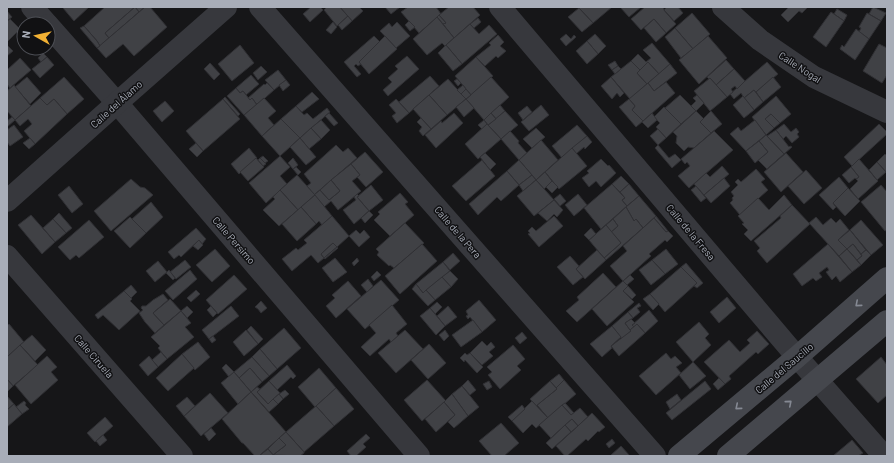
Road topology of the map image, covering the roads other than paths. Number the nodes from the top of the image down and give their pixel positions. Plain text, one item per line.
1 (32, 7) edge
2 (226, 7) edge
3 (260, 7) edge
4 (500, 7) edge
5 (723, 7) edge
6 (40, 16) edge
7 (56, 34) edge
8 (117, 103) junction
9 (887, 112) edge
10 (7, 201) edge
11 (7, 256) edge
12 (887, 278) edge
13 (887, 321) edge
14 (797, 357) junction
15 (817, 380) junction
16 (182, 456) edge
17 (419, 456) edge
18 (655, 456) edge
19 (679, 456) edge
20 (728, 456) edge
21 (884, 456) edge

1 - 6 street, Calle Persimo
2 - 8 street, Calle del Álamo
3 - 18 street, Calle de la Pera
4 - 14 street, Calle de la Fresa
5 - 9 street, Calle Nogal
7 - 8 street, Calle Persimo
8 - 10 street, Calle del Álamo
8 - 17 street, Calle Persimo
11 - 16 street, Calle Ciruela
12 -> 14 street, Calle del Saucillo
13 - 15 street
14 - 15 street, Calle de la Fresa
14 -> 19 street, Calle del Saucillo
20 -> 15 street
15 - 21 street, Calle de la Fresa

